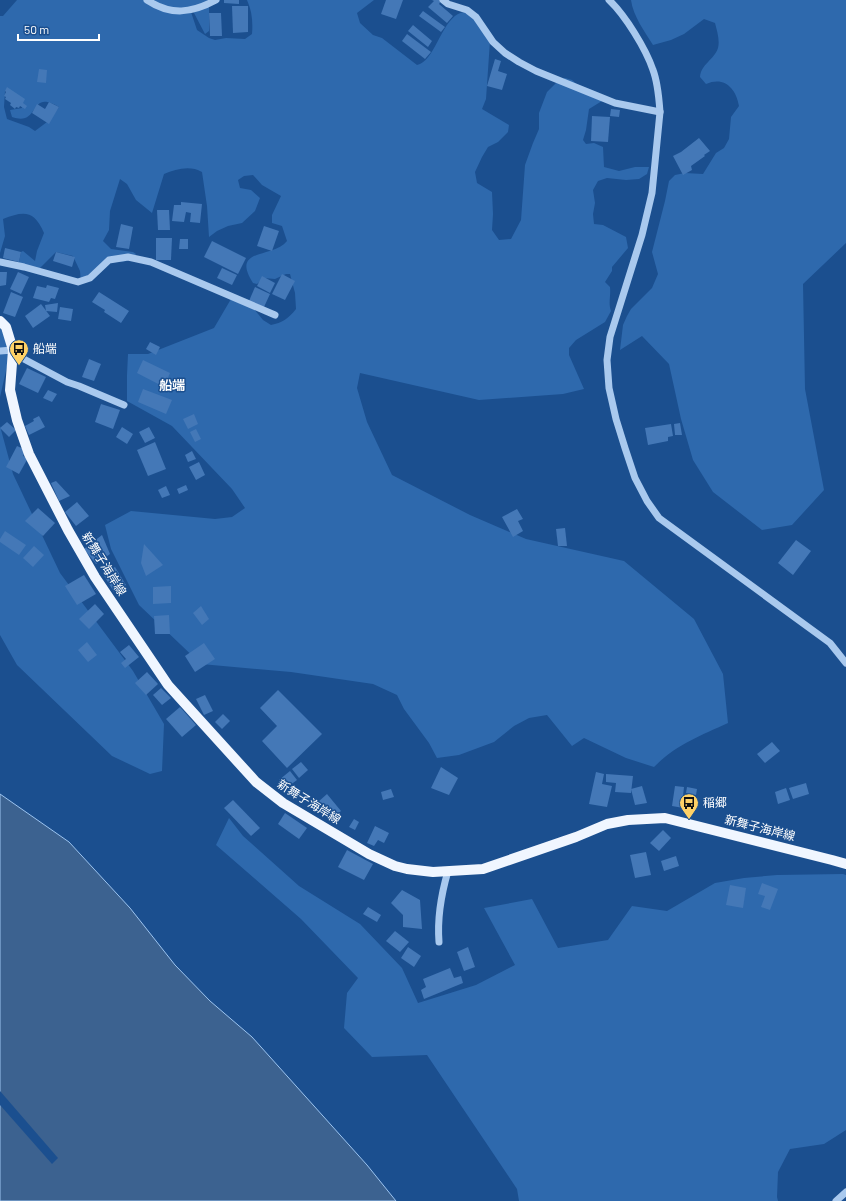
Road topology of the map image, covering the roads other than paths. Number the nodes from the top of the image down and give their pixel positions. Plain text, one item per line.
1 (147, 0) edge
2 (216, 0) edge
3 (443, 0) edge
4 (609, 0) edge
5 (660, 112) junction
6 (0, 262) edge
7 (275, 315) dead end
8 (0, 321) edge
9 (13, 350) junction
10 (0, 351) edge
11 (124, 405) dead end
12 (846, 663) edge
13 (846, 864) edge
14 (448, 871) junction
15 (439, 942) dead end
16 (846, 1192) edge
17 (836, 1201) edge

1 - 2 street
3 - 5 street
4 - 5 street
5 - 12 street
6 - 7 street
8 - 9 main road, 新舞子海岸線
9 - 10 street
9 - 11 street
9 - 14 main road, 新舞子海岸線
13 - 14 main road, 新舞子海岸線
14 - 15 street
16 - 17 street

